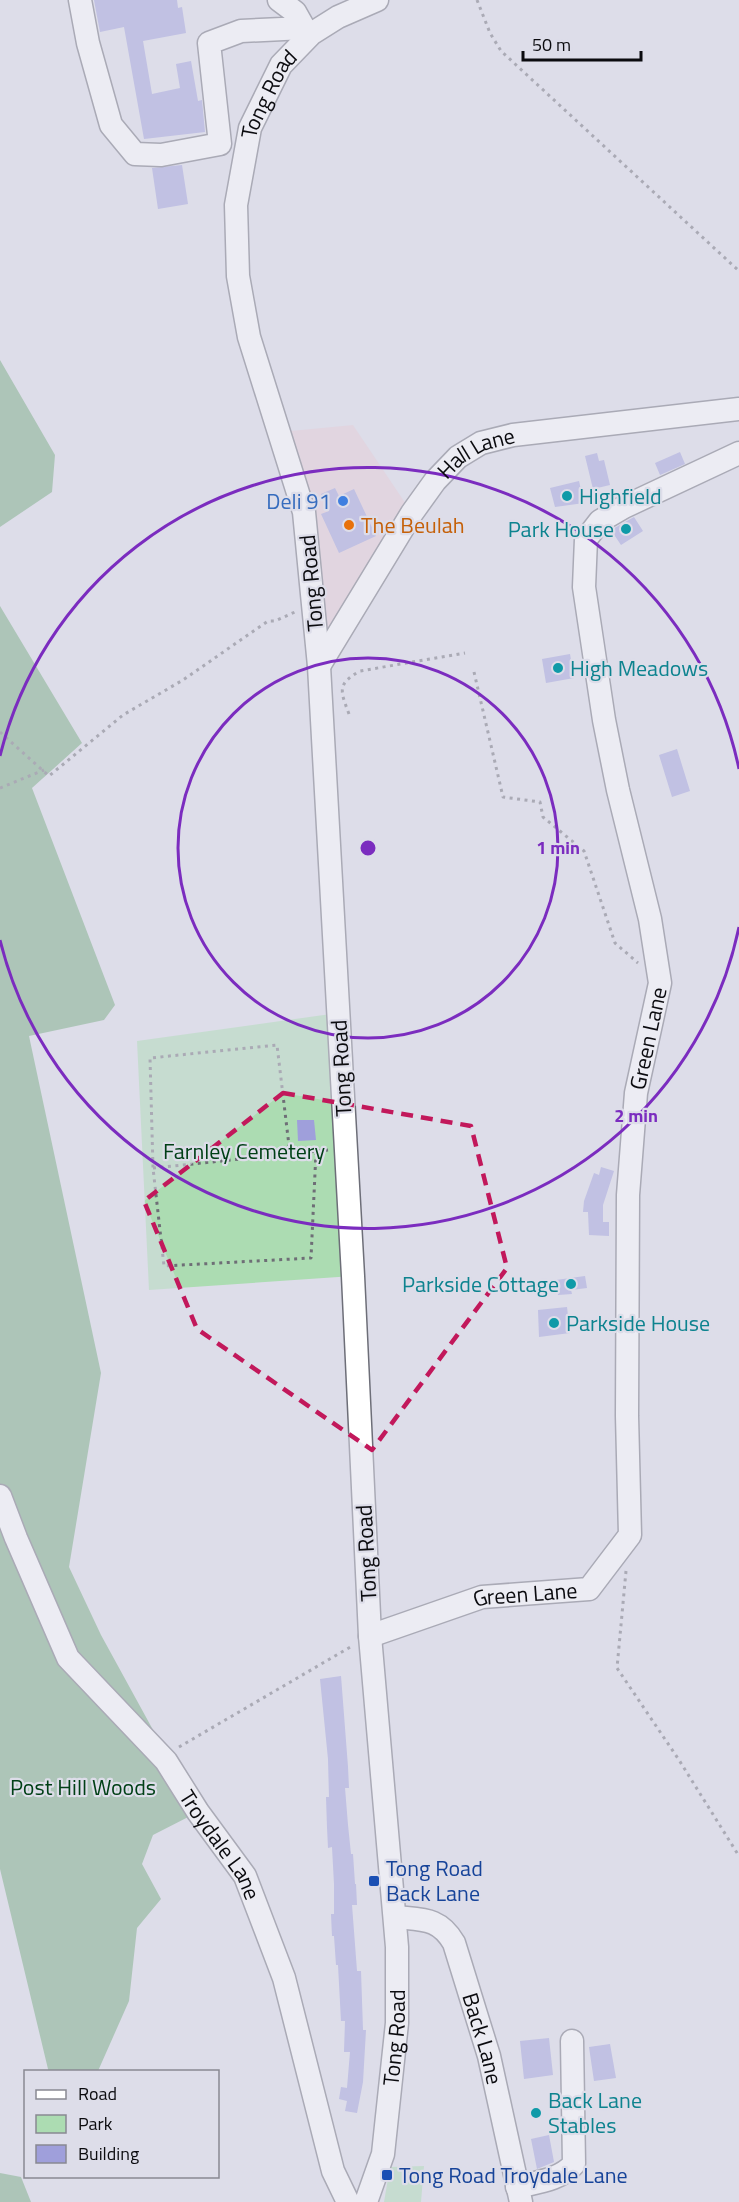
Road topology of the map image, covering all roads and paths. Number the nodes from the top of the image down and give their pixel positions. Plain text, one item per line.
1 (80, 0) edge
2 (279, 0) edge
3 (377, 0) edge
4 (477, 0) edge
5 (739, 271) edge
6 (739, 409) edge
7 (739, 453) edge
8 (314, 606) junction
9 (465, 653) dead end
10 (319, 666) junction
11 (474, 672) dead end
12 (349, 714) dead end
13 (0, 732) edge
14 (44, 770) junction
15 (0, 788) edge
16 (660, 983) junction
17 (345, 1149) junction
18 (316, 1152) junction
19 (290, 1154) junction
20 (153, 1168) junction
21 (0, 1496) edge
22 (627, 1568) dead end
23 (370, 1636) junction
24 (161, 1757) junction
25 (739, 1856) edge
26 (395, 1917) junction
27 (572, 2042) dead end
28 (519, 2194) edge
29 (348, 2202) edge
30 (366, 2202) edge

1 - 2 street
3 - 8 street, Tong Road
4 - 5 path
6 - 10 street, Hall Lane
7 - 16 street, Green Lane
8 - 10 street, Tong Road
8 - 14 path
9 - 12 path
10 - 17 street, Tong Road
11 - 16 path
13 - 14 path
14 - 15 path
16 - 23 street, Green Lane
17 - 18 path
17 - 23 street, Tong Road
18 - 19 path
18 - 20 path
19 - 20 path
19 - 20 path
21 - 24 street, Troydale Lane
22 - 25 path
23 - 24 path
23 - 26 street, Tong Road
24 - 29 street, Troydale Lane
26 - 28 street, Back Lane
26 - 30 street, Tong Road
27 - 28 street

